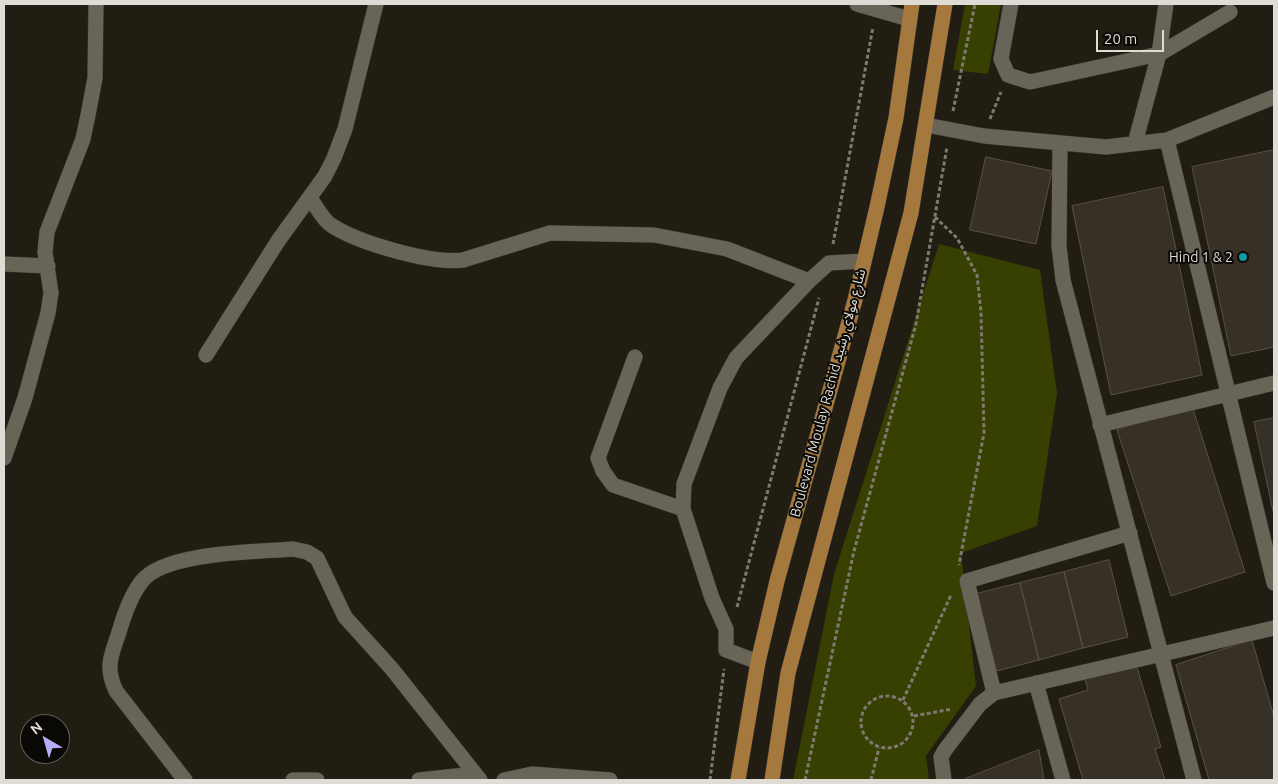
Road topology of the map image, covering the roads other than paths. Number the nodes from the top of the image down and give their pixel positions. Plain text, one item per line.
1 (96, 4) edge
2 (376, 4) edge
3 (857, 4) edge
4 (912, 4) edge
5 (945, 4) edge
6 (1011, 4) edge
7 (1166, 4) edge
8 (1230, 12) dead end
9 (910, 19) junction
10 (1158, 54) junction
11 (1274, 97) edge
12 (926, 125) junction
13 (1167, 140) junction
14 (1060, 143) junction
15 (1135, 143) junction
16 (310, 198) junction
17 (863, 261) junction
18 (4, 264) edge
19 (48, 266) junction
20 (809, 281) junction
21 (206, 355) dead end
22 (635, 357) dead end
23 (1274, 383) edge
24 (1230, 394) junction
25 (1100, 424) junction
26 (4, 458) edge
27 (683, 509) junction
28 (1130, 533) junction
29 (1274, 583) edge
30 (1274, 628) edge
31 (1162, 654) junction
32 (758, 662) junction
33 (1036, 684) junction
34 (994, 693) junction
35 (477, 777) edge
36 (185, 780) edge
37 (293, 780) edge
38 (317, 780) edge
39 (420, 780) edge
40 (504, 780) edge
41 (610, 780) edge
42 (738, 780) edge
43 (772, 780) edge
44 (944, 780) edge
45 (1063, 780) edge
46 (1194, 780) edge

1 - 19 street
2 - 16 street
3 - 9 street
4 - 9 main road, Boulevard Moulay Rachid شارع مولاي رشيد
5 - 12 main road
6 - 10 street
7 - 10 street
8 - 10 street
9 - 17 main road, Boulevard Moulay Rachid شارع مولاي رشيد
10 - 15 street
11 - 13 street
12 - 14 street
12 - 43 main road
13 - 15 street
13 - 24 street
14 - 15 street
14 - 25 street
16 - 20 street
16 - 21 street
17 - 20 street
17 - 32 main road, Boulevard Moulay Rachid شارع مولاي رشيد
18 - 19 street
19 - 26 street
20 - 27 street
22 - 27 street
23 - 24 street
24 - 25 street
24 - 29 street
25 - 28 street
27 - 32 street
28 - 31 street
28 - 34 street
30 - 31 street
31 - 33 street
31 - 46 street
32 - 42 main road, Boulevard Moulay Rachid شارع مولاي رشيد
33 - 34 street
33 - 45 street
34 - 44 street
35 - 36 street
35 - 39 street
37 - 38 street
40 - 41 street

